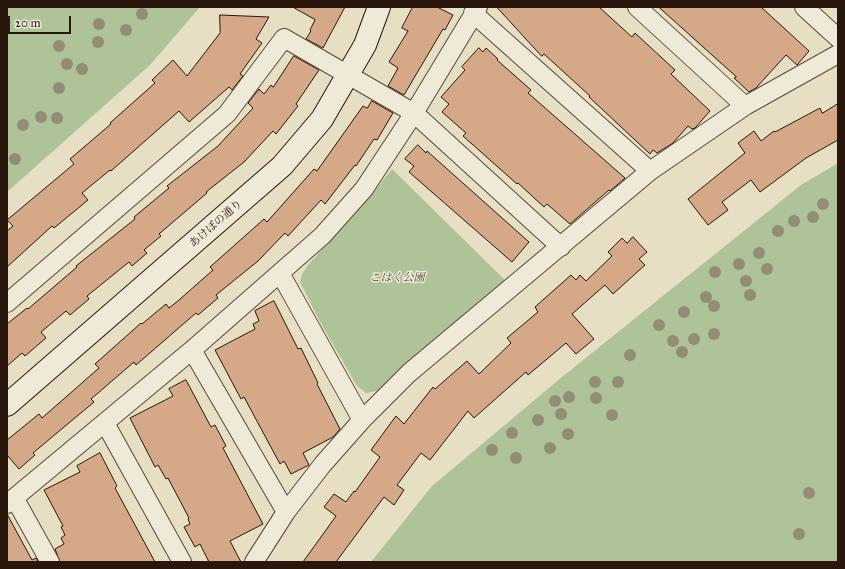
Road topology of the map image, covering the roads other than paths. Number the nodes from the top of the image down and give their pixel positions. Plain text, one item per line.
1 (379, 7) edge
2 (637, 7) edge
3 (804, 7) edge
4 (476, 10) edge
5 (838, 38) edge
6 (838, 54) edge
7 (349, 74) junction
8 (745, 106) junction
9 (414, 113) junction
10 (650, 171) junction
11 (561, 247) junction
12 (280, 273) junction
13 (7, 303) edge
14 (192, 350) junction
15 (7, 405) edge
16 (362, 420) junction
17 (105, 423) junction
18 (11, 502) edge
19 (286, 512) junction
20 (50, 562) edge
21 (182, 562) edge
22 (254, 562) edge

1 - 7 street, あけぼの通り
2 - 8 street
3 - 5 street
4 - 9 street
4 - 10 street
6 - 8 street
7 - 9 street
7 - 13 street
7 - 15 street, あけぼの通り
8 - 10 street
9 - 11 street
9 - 12 street
10 - 11 street
11 - 16 street
12 - 14 street
12 - 16 street
14 - 17 street
14 - 19 street
16 - 19 street
17 - 18 street
17 - 21 street
18 - 20 street
19 - 22 street

